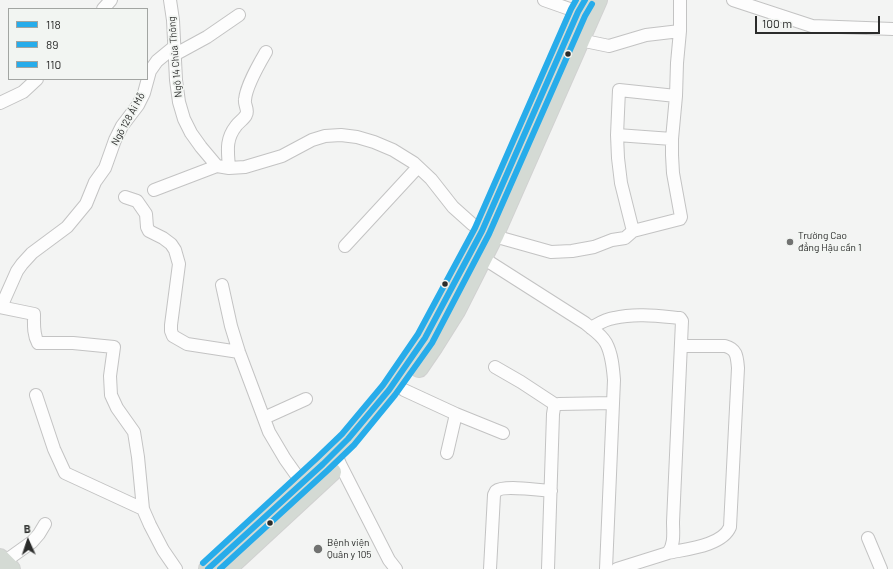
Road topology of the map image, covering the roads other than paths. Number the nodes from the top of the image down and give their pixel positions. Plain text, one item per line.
1 (111, 0) edge
2 (170, 0) edge
3 (544, 0) edge
4 (598, 0) edge
5 (680, 0) edge
6 (733, 0) edge
7 (582, 6) edge
8 (104, 8) edge
9 (239, 15) dead end
10 (893, 29) edge
11 (680, 31) junction
12 (580, 40) junction
13 (174, 51) junction
14 (266, 52) dead end
15 (148, 78) edge
16 (36, 80) edge
17 (147, 80) edge
18 (676, 96) junction
19 (0, 103) edge
20 (617, 135) junction
21 (672, 139) junction
22 (217, 166) junction
23 (418, 167) junction
24 (229, 168) junction
25 (154, 190) dead end
26 (125, 197) dead end
27 (633, 231) junction
28 (488, 234) junction
29 (345, 246) dead end
30 (483, 258) junction
31 (222, 285) dead end
32 (0, 307) edge
33 (591, 328) junction
34 (430, 342) junction
35 (681, 346) junction
36 (239, 352) junction
37 (495, 367) dead end
38 (404, 390) junction
39 (36, 395) dead end
40 (306, 399) dead end
41 (613, 403) junction
42 (556, 405) junction
43 (456, 414) junction
44 (264, 418) junction
45 (503, 433) dead end
46 (447, 453) dead end
47 (338, 458) junction
48 (302, 483) junction
49 (551, 491) junction
50 (143, 509) junction
51 (45, 524) dead end
52 (868, 538) dead end
53 (668, 553) junction
54 (5, 563) edge
55 (176, 569) edge
56 (208, 569) edge
57 (227, 569) edge
58 (396, 569) edge
59 (490, 569) edge
60 (548, 569) edge
61 (606, 569) edge
62 (617, 569) edge
63 (881, 569) edge

1 - 8 street
2 - 13 street, Ngõ 14 Chùa Thông
3 - 7 street
4 - 12 highway
5 - 11 street
6 - 10 street
7 - 28 highway
9 - 13 street, Ngõ 128 Ái Mỗ
11 - 12 street
11 - 18 street
12 - 28 highway
13 - 15 street, Ngõ 128 Ái Mỗ
13 - 22 street, Ngõ 14 Chùa Thông
14 - 24 street
16 - 19 street
17 - 32 street, Ngõ 128 Ái Mỗ
18 - 20 street
18 - 21 street
20 - 21 street
20 - 27 street
21 - 27 street
22 - 24 street
22 - 25 street
23 - 24 street
23 - 28 street
23 - 29 street
26 - 36 street
27 - 28 street
28 - 30 highway
28 - 34 highway
30 - 33 street
30 - 34 highway
31 - 36 street
32 - 50 street
33 - 35 street
33 - 41 street
34 - 38 highway
34 - 47 highway
35 - 53 street
35 - 53 street
36 - 44 street
37 - 42 street
38 - 43 street
38 - 47 highway
39 - 50 street
40 - 44 street
41 - 42 street
41 - 61 street
42 - 49 street
43 - 45 street
43 - 46 street
44 - 48 street
47 - 48 highway
47 - 57 highway
47 - 58 street
48 - 56 highway
49 - 59 street
49 - 60 street
50 - 55 street
51 - 54 street
52 - 63 street
53 - 62 street

